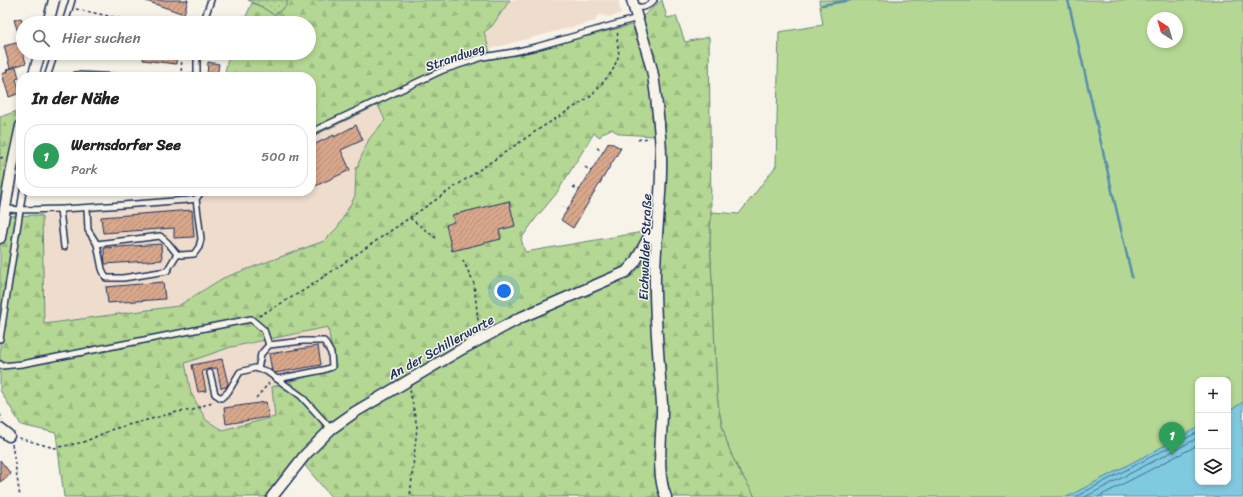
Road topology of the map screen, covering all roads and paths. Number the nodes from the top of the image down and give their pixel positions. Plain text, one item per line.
1 (54, 0) edge
2 (72, 0) edge
3 (211, 0) edge
4 (654, 0) edge
5 (633, 3) edge
6 (70, 8) junction
7 (107, 15) joint
8 (50, 16) edge
9 (67, 16) edge
10 (111, 16) edge
11 (205, 16) edge
12 (638, 18) junction
13 (619, 23) junction
14 (38, 60) edge
15 (53, 60) edge
16 (182, 60) edge
17 (197, 60) edge
18 (34, 72) edge
19 (49, 72) edge
20 (181, 72) edge
21 (197, 72) edge
22 (316, 130) edge
23 (660, 137) junction
24 (638, 140) dead end
25 (597, 148) dead end
26 (16, 150) edge
27 (603, 151) dead end
28 (585, 167) dead end
29 (591, 171) dead end
30 (573, 186) dead end
31 (580, 190) dead end
32 (21, 196) edge
33 (198, 196) edge
34 (196, 199) junction
35 (561, 206) dead end
36 (87, 208) junction
37 (5, 209) junction
38 (60, 209) junction
39 (20, 210) junction
40 (568, 210) dead end
41 (410, 218) junction
42 (657, 232) junction
43 (0, 238) edge
44 (437, 239) dead end
45 (97, 244) junction
46 (64, 247) dead end
47 (177, 254) junction
48 (463, 260) dead end
49 (251, 319) junction
50 (0, 339) edge
51 (480, 340) junction
52 (269, 345) junction
53 (0, 364) edge
54 (258, 369) junction
55 (210, 373) dead end
56 (276, 378) junction
57 (408, 380) junction
58 (221, 398) junction
59 (256, 398) dead end
60 (0, 429) edge
61 (331, 429) junction
62 (9, 436) junction
63 (20, 497) edge
64 (272, 497) edge
65 (410, 497) edge
66 (666, 497) edge

1 - 8 street
2 - 6 lane
3 - 11 lane
4 - 5 lane
5 - 12 street, Eichwalder Straße
6 - 7 path
6 - 9 lane
7 - 10 path
12 - 13 lane, Strandweg
12 - 23 street, Eichwalder Straße
13 - 22 lane, Strandweg
13 - 41 path
14 - 18 street
15 - 19 lane
16 - 20 path
17 - 21 lane
23 - 24 path
23 - 42 street, Eichwalder Straße
25 - 27 path
26 - 37 street
28 - 29 path
30 - 31 path
32 - 39 lane
33 - 34 lane
34 - 36 lane
34 - 47 lane
35 - 40 path
36 - 38 lane
36 - 45 lane
37 - 39 lane
37 - 43 street
38 - 39 lane
38 - 46 lane
39 - 50 lane
41 - 44 path
41 - 49 path
42 - 51 street, An der Schillerwarte
42 - 66 street, Eichwalder Straße
45 - 47 lane
45 - 47 lane
48 - 51 path
49 - 52 lane
49 - 53 lane
51 - 57 street, An der Schillerwarte
52 - 54 lane
52 - 56 lane
54 - 56 lane
54 - 58 lane
55 - 58 lane
56 - 59 path
56 - 61 lane
57 - 61 street, An der Schillerwarte
57 - 65 path
58 - 62 path
60 - 62 street
61 - 64 street, An der Schillerwarte
62 - 63 path

